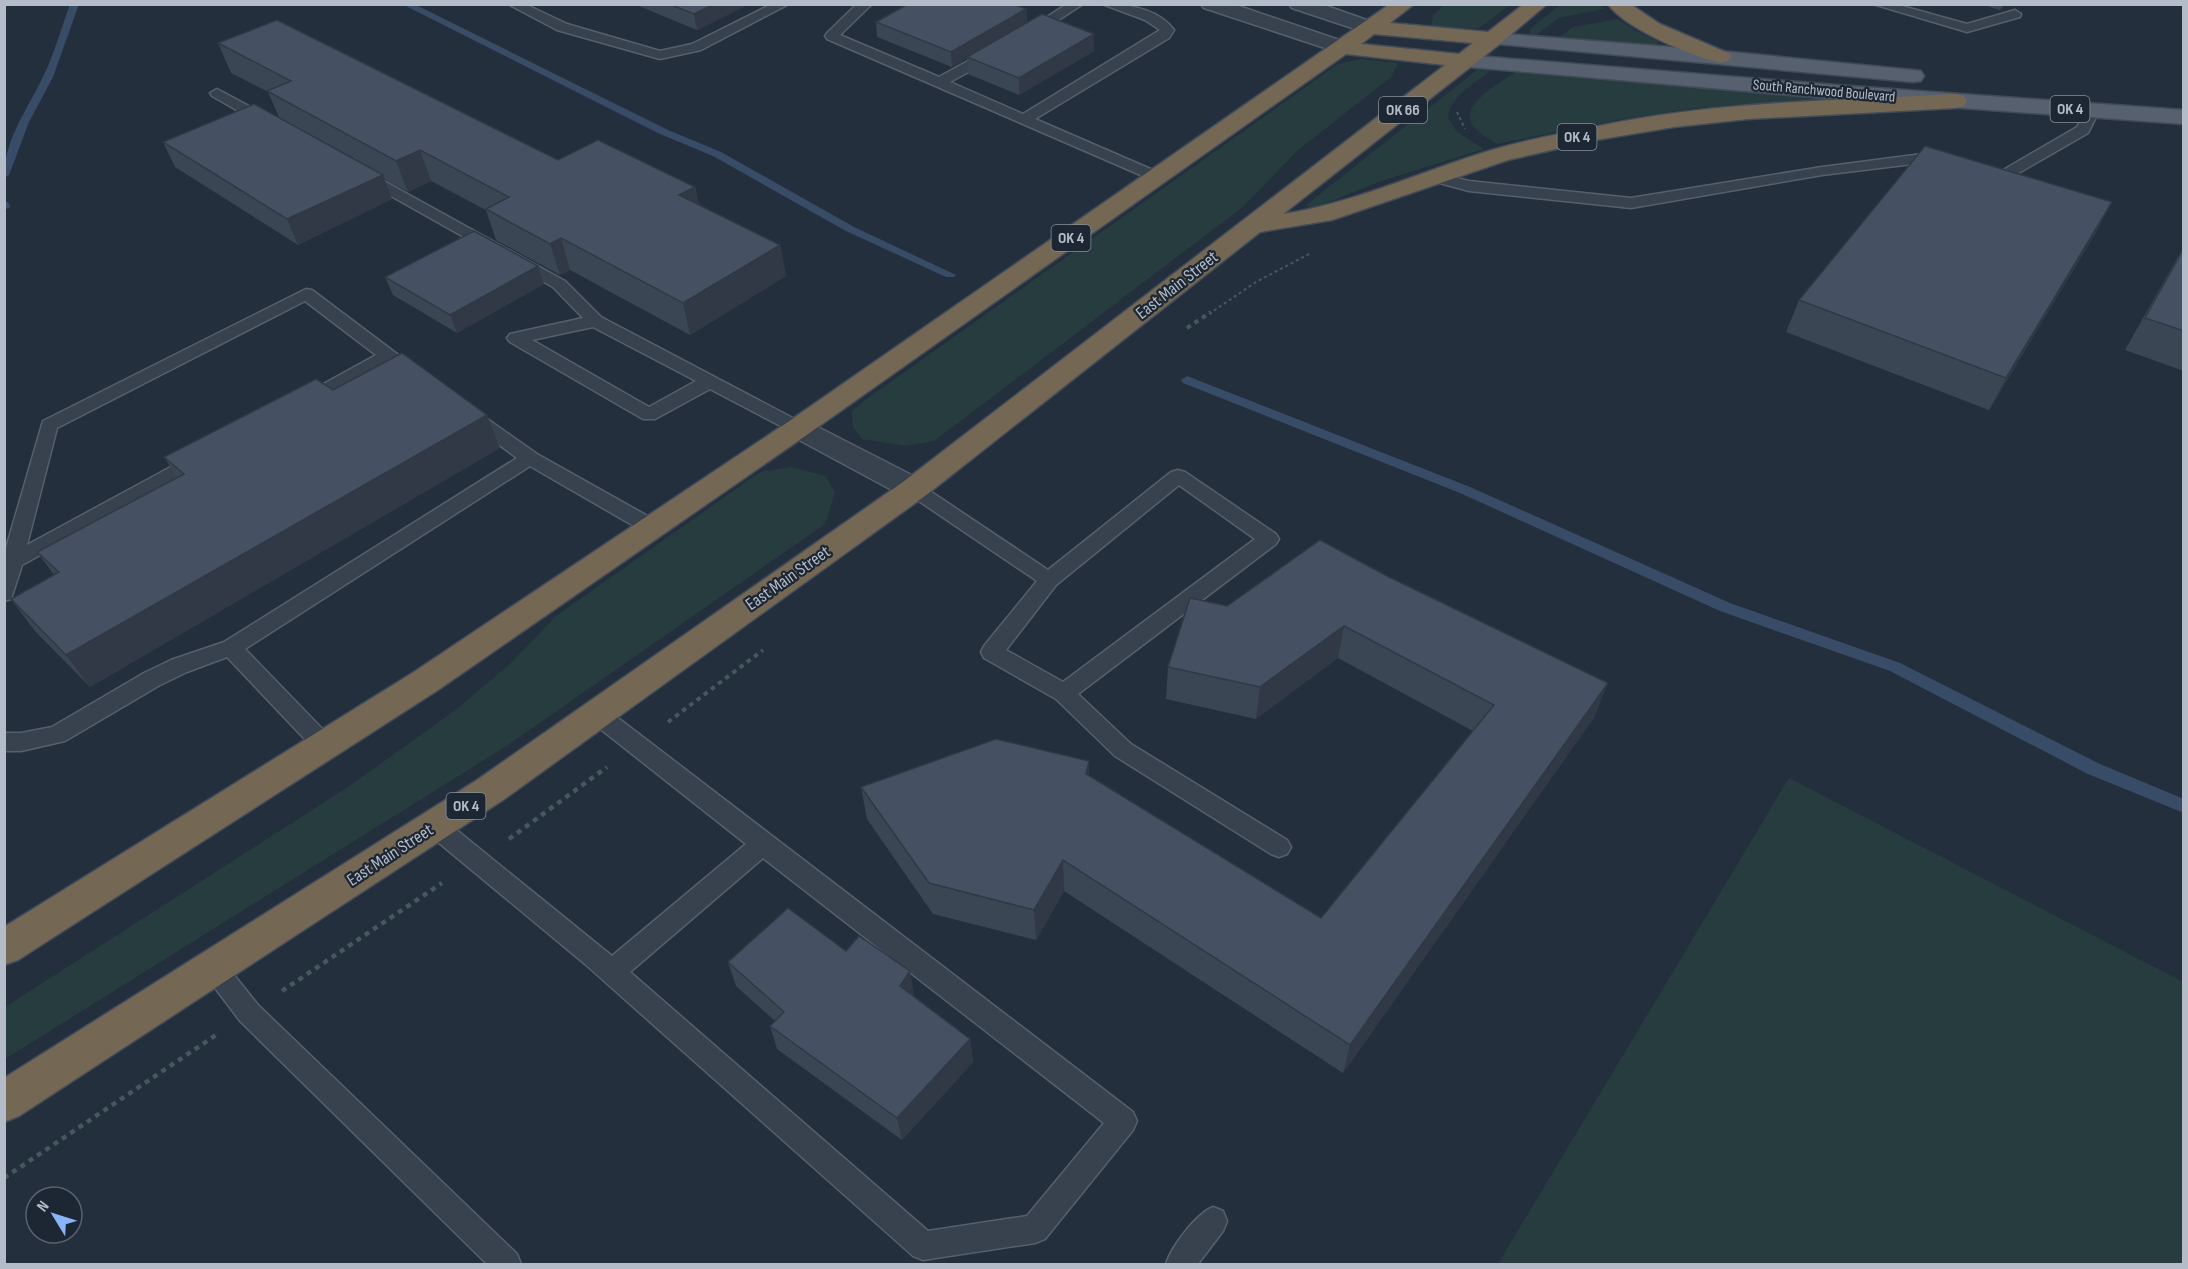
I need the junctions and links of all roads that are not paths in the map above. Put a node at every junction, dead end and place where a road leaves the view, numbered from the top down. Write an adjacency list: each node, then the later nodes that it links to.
1 (514, 4): 2 (lane)
2 (783, 4)
3 (866, 4): 20 (lane)
4 (1077, 4): 14 (lane)
5 (1108, 4): 26 (lane)
6 (1211, 4): 16 (street)
7 (1299, 4): 13 (street)
8 (1404, 4): 13 (highway)
9 (1538, 4): 15 (highway, East Main Street / OK 66)
10 (1618, 4): 18 (highway)
11 (1879, 4): 12 (lane)
12 (2015, 14)
13 (1371, 28): 15 (highway, OK 4); 16 (highway, OK 4)
14 (1018, 39)
15 (1494, 39): 18 (main road, South Ranchwood Boulevard / OK 4); 19 (highway, East Main Street / OK 66)
16 (1344, 48): 19 (highway); 30 (highway, OK 4)
17 (998, 50): 20 (lane)
18 (1721, 57): 23 (main road, South Ranchwood Boulevard / OK 4)
19 (1465, 62): 22 (main road, South Ranchwood Boulevard); 33 (highway, East Main Street / OK 66)
20 (939, 83): 26 (lane)
21 (217, 93): 27 (lane)
22 (1956, 101): 24 (main road, South Ranchwood Boulevard / OK 4); 31 (highway, OK 4)
23 (2184, 104)
24 (2092, 111): 25 (main road, South Ranchwood Boulevard / OK 4); 32 (lane)
25 (2184, 117)
26 (1023, 120): 30 (lane)
27 (279, 128)
28 (1953, 164): 31 (lane)
29 (353, 169): 34 (lane)
30 (1157, 177): 40 (highway, OK 4)
31 (1433, 177): 33 (highway, OK 4)
32 (2020, 186)
33 (1254, 225): 43 (highway, East Main Street / OK 4)
34 (595, 321): 36 (lane); 36 (lane)
35 (388, 356): 37 (lane); 39 (lane); 45 (lane)
36 (710, 381): 40 (lane)
37 (433, 388)
38 (452, 402): 42 (lane)
39 (284, 413)
40 (798, 428): 43 (street); 44 (highway, OK 4)
41 (211, 453): 45 (lane)
42 (530, 458): 44 (lane); 48 (lane)
43 (914, 489): 46 (lane); 50 (highway, East Main Street / OK 4)
44 (653, 528): 52 (highway, OK 4)
45 (13, 561): 47 (lane)
46 (1050, 580): 49 (lane); 49 (lane)
47 (4, 594)
48 (231, 648): 51 (lane); 52 (lane)
49 (1064, 693): 55 (lane)
50 (597, 714): 53 (highway, East Main Street / OK 4); 54 (lane)
51 (4, 742)
52 (326, 746): 56 (highway, OK 4)
53 (435, 826): 57 (highway, East Main Street / OK 4); 58 (lane)
54 (763, 844): 58 (lane); 61 (lane)
55 (1279, 847)
56 (4, 948)
57 (213, 968): 59 (highway, East Main Street / OK 4); 62 (lane)
58 (612, 972): 61 (lane)
59 (4, 1102)
60 (1213, 1221): 63 (lane)
61 (926, 1255)
62 (507, 1264)
63 (1180, 1264)

